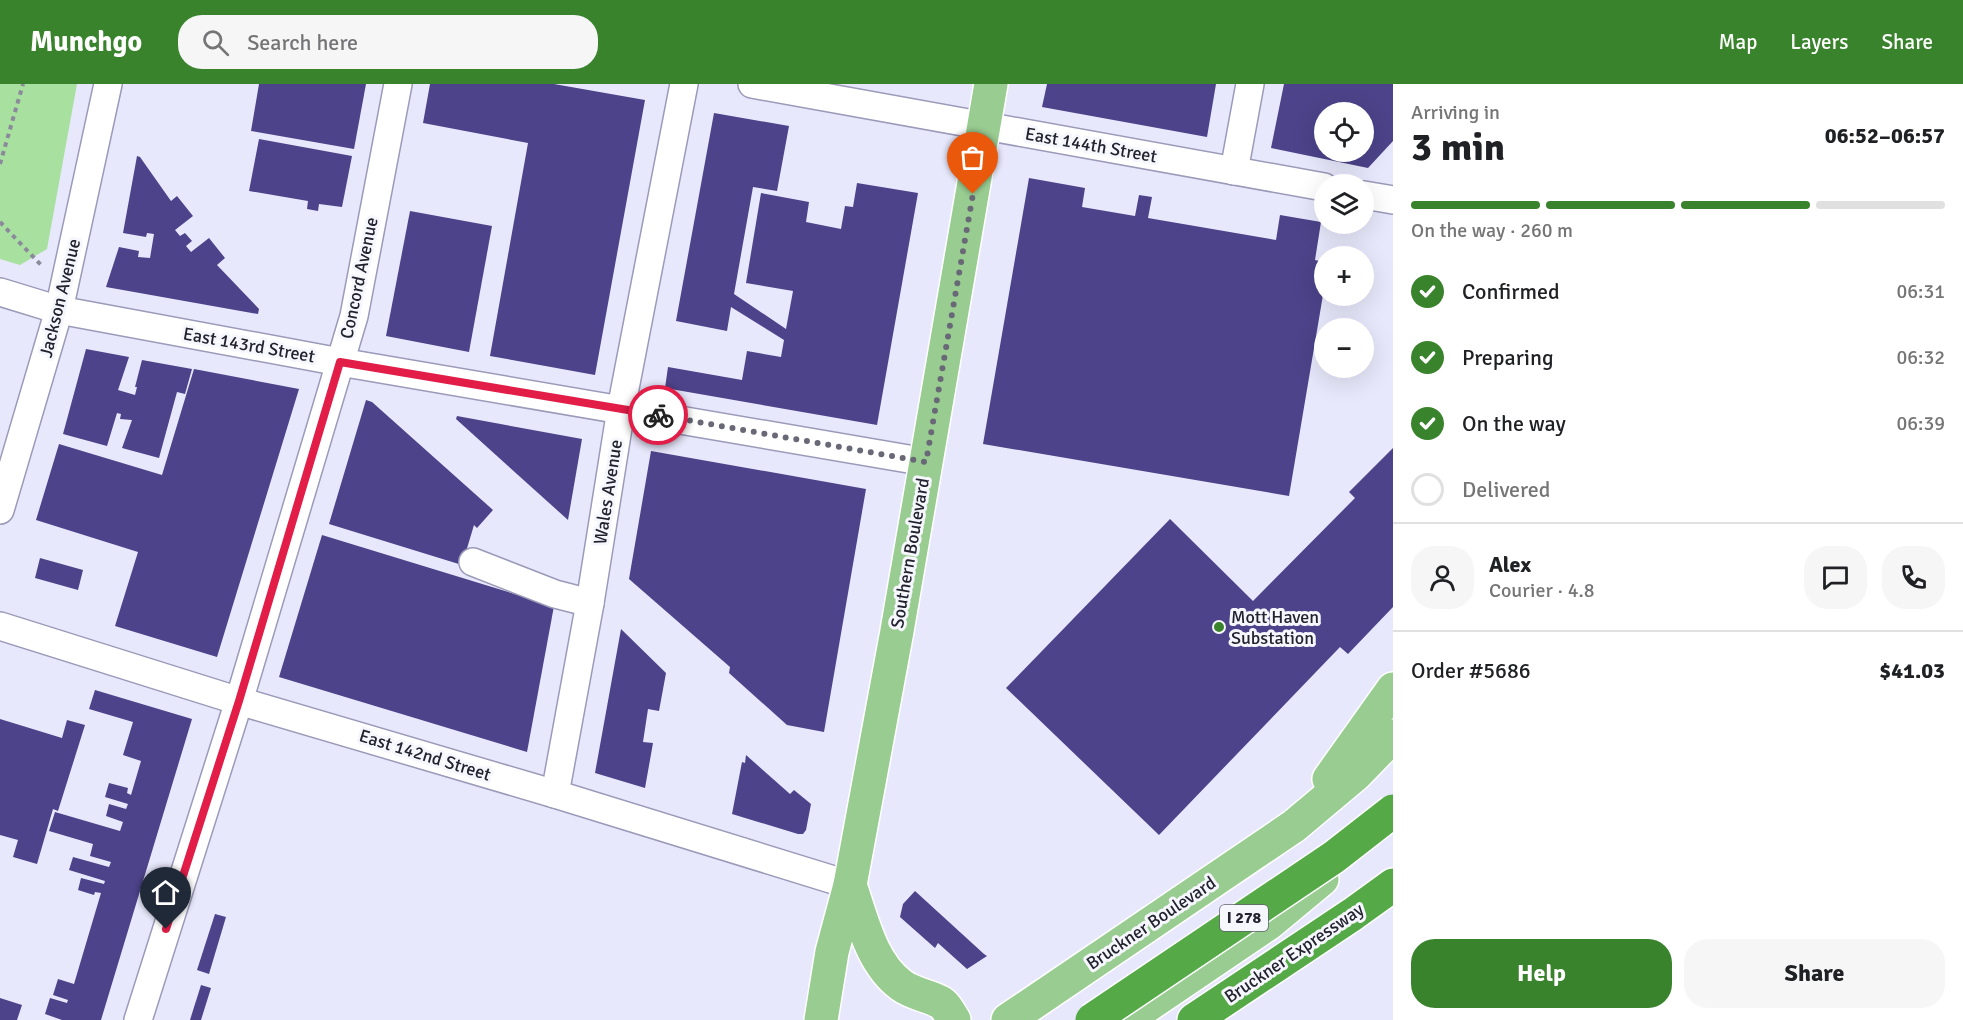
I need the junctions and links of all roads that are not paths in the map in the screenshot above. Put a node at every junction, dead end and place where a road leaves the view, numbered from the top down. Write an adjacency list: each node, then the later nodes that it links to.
1 (108, 84): 11 (street, Jackson Avenue)
2 (398, 84): 12 (street, Concord Avenue)
3 (684, 84): 13 (street, Wales Avenue)
4 (752, 84): 7 (street, East 144th Street)
5 (991, 84): 7 (main road, Southern Boulevard)
6 (1250, 84): 8 (street)
7 (985, 126): 8 (street, East 144th Street); 14 (main road, Southern Boulevard)
8 (1234, 171): 9 (street, East 144th Street)
9 (1314, 186)
10 (0, 292): 11 (street, East 143rd Street)
11 (59, 310): 12 (street, East 143rd Street); 15 (street, Jackson Avenue)
12 (340, 362): 13 (street, East 143rd Street); 21 (street, Concord Avenue)
13 (621, 409): 14 (street, East 143rd Street); 18 (street, Wales Avenue)
14 (926, 462): 29 (main road, Southern Boulevard)
15 (6, 468): 16 (street, Jackson Avenue)
16 (0, 510)
17 (473, 562): 18 (street)
18 (590, 603): 23 (street, Wales Avenue)
19 (0, 626): 21 (street, East 142nd Street)
20 (1393, 689): 26 (main road, Bruckner Boulevard)
21 (239, 701): 23 (street, East 142nd Street); 32 (street, Concord Avenue)
22 (1393, 736): 26 (main road, Bruckner Boulevard)
23 (555, 794): 29 (street, East 142nd Street)
24 (1393, 803): 27 (main road)
25 (1393, 811): 36 (highway, I 278, bridge)
26 (1294, 826): 35 (main road, Bruckner Boulevard)
27 (1342, 859): 31 (main road); 37 (main road)
28 (1393, 868): 31 (main road)
29 (850, 885): 33 (main road, Southern Boulevard); 34 (main road)
30 (1393, 885): 39 (highway, Bruckner Expressway)
31 (1252, 968): 38 (main road)
32 (138, 1020)
33 (821, 1020)
34 (954, 1020)
35 (1008, 1020)
36 (1092, 1020)
37 (1126, 1020)
38 (1175, 1020)
39 (1194, 1020)

